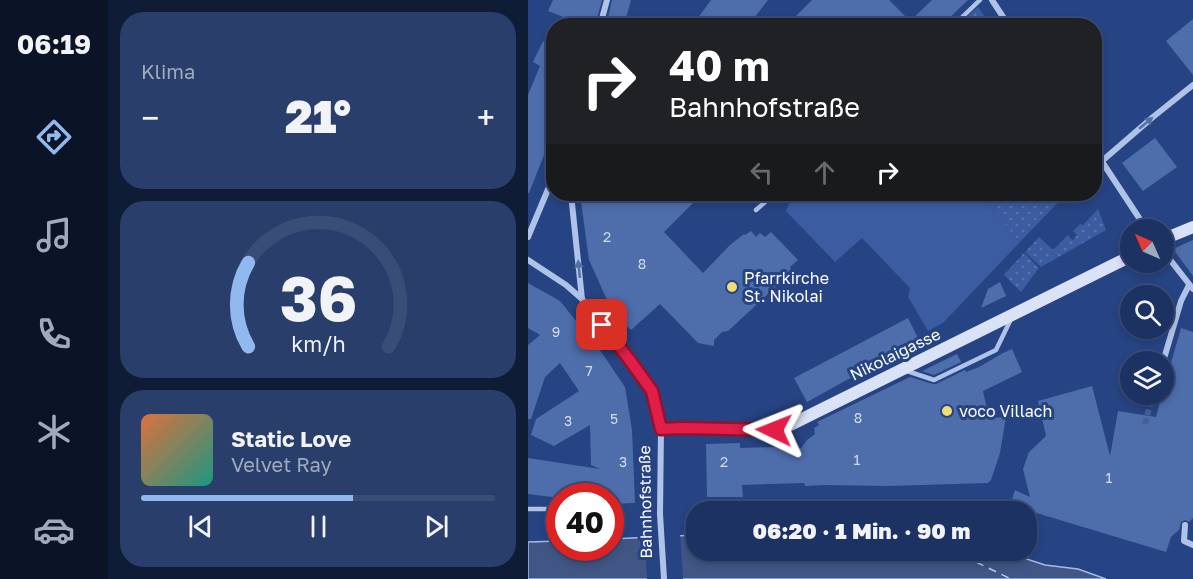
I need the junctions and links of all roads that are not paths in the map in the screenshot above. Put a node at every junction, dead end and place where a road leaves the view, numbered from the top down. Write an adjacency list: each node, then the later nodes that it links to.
1 (607, 0): 4 (street)
2 (980, 0): 5 (lane)
3 (992, 0): 6 (street)
4 (602, 18)
5 (961, 18)
6 (1004, 18)
7 (1193, 85): 8 (street, one-way to 7)
8 (1102, 161): 13 (street)
9 (546, 194): 16 (street)
10 (572, 201): 21 (street, one-way to 10)
11 (766, 201): 12 (lane)
12 (756, 210)
13 (1140, 219)
14 (1193, 227): 15 (street)
15 (1174, 235)
16 (528, 237)
17 (528, 260): 21 (street, Bahnhofstraße)
18 (1120, 261): 22 (street, Nikolaigasse)
19 (1174, 265): 20 (street)
20 (1191, 287): 24 (street)
21 (582, 299): 23 (street, Bahnhofstraße)
22 (1014, 314): 25 (street, Nikolaigasse); 25 (lane)
23 (615, 342): 26 (street, Bahnhofstraße)
24 (1166, 351)
25 (902, 369): 26 (street, Nikolaigasse)
26 (661, 429): 31 (street, Bahnhofstraße)
27 (528, 509): 28 (lane)
28 (546, 509)
29 (1185, 525): 30 (street)
30 (1193, 545)
31 (664, 579)

